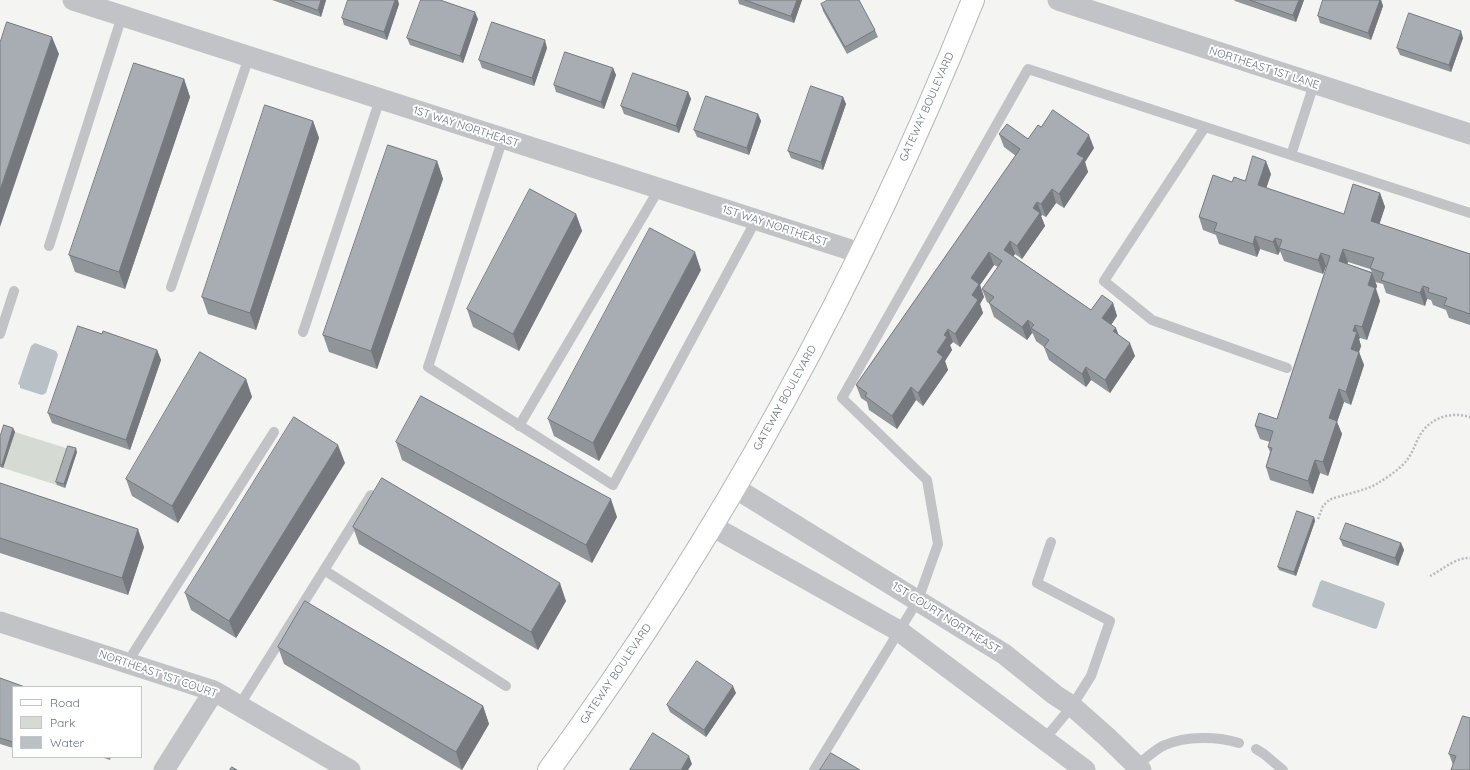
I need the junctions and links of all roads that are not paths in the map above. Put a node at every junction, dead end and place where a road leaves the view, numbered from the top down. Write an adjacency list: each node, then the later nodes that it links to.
1 (73, 0): 4 (street, 1ST WAY NORTHEAST)
2 (973, 0): 16 (main road, GATEWAY BOULEVARD)
3 (1058, 0): 6 (street, NORTHEAST 1ST LANE)
4 (122, 16): 5 (street, 1ST WAY NORTHEAST); 15 (lane)
5 (249, 57): 7 (street, 1ST WAY NORTHEAST); 17 (lane)
6 (1314, 84): 9 (street, NORTHEAST 1ST LANE); 11 (lane)
7 (380, 99): 10 (street, 1ST WAY NORTHEAST); 19 (lane)
8 (1205, 127): 11 (lane); 21 (lane); 29 (lane)
9 (1470, 134)
10 (503, 138): 12 (street, 1ST WAY NORTHEAST); 22 (lane)
11 (1291, 155): 13 (lane)
12 (659, 189): 14 (street, 1ST WAY NORTHEAST); 22 (lane)
13 (1470, 214)
14 (756, 220): 16 (street, 1ST WAY NORTHEAST); 22 (lane)
15 (49, 246)
16 (860, 253): 24 (main road, GATEWAY BOULEVARD)
17 (171, 287)
18 (14, 291): 20 (lane)
19 (304, 332)
20 (0, 334)
21 (1287, 368)
22 (520, 426)
23 (274, 432): 32 (lane)
24 (735, 488): 26 (main road, GATEWAY BOULEVARD); 29 (street, 1ST COURT NORTHEAST)
25 (371, 495): 28 (lane)
26 (712, 526): 31 (street); 44 (main road, GATEWAY BOULEVARD)
27 (1051, 542): 36 (lane)
28 (324, 570): 33 (lane); 35 (lane)
29 (918, 600): 31 (lane); 36 (street, 1ST COURT NORTHEAST)
30 (0, 622): 32 (street, NORTHEAST 1ST COURT)
31 (899, 631): 37 (street); 45 (lane)
32 (127, 663): 34 (street, NORTHEAST 1ST COURT)
33 (506, 686)
34 (214, 691): 35 (street, NORTHEAST 1ST COURT); 42 (street)
35 (239, 706): 43 (street, NORTHEAST 1ST COURT)
36 (1072, 706): 37 (lane); 40 (street, 1ST COURT NORTHEAST)
37 (1044, 740): 41 (street)
38 (1239, 743): 40 (lane)
39 (1256, 749): 46 (lane)
40 (1139, 767)
41 (1080, 768)
42 (164, 770)
43 (350, 770)
44 (549, 770)
45 (814, 770)
46 (1283, 770)

